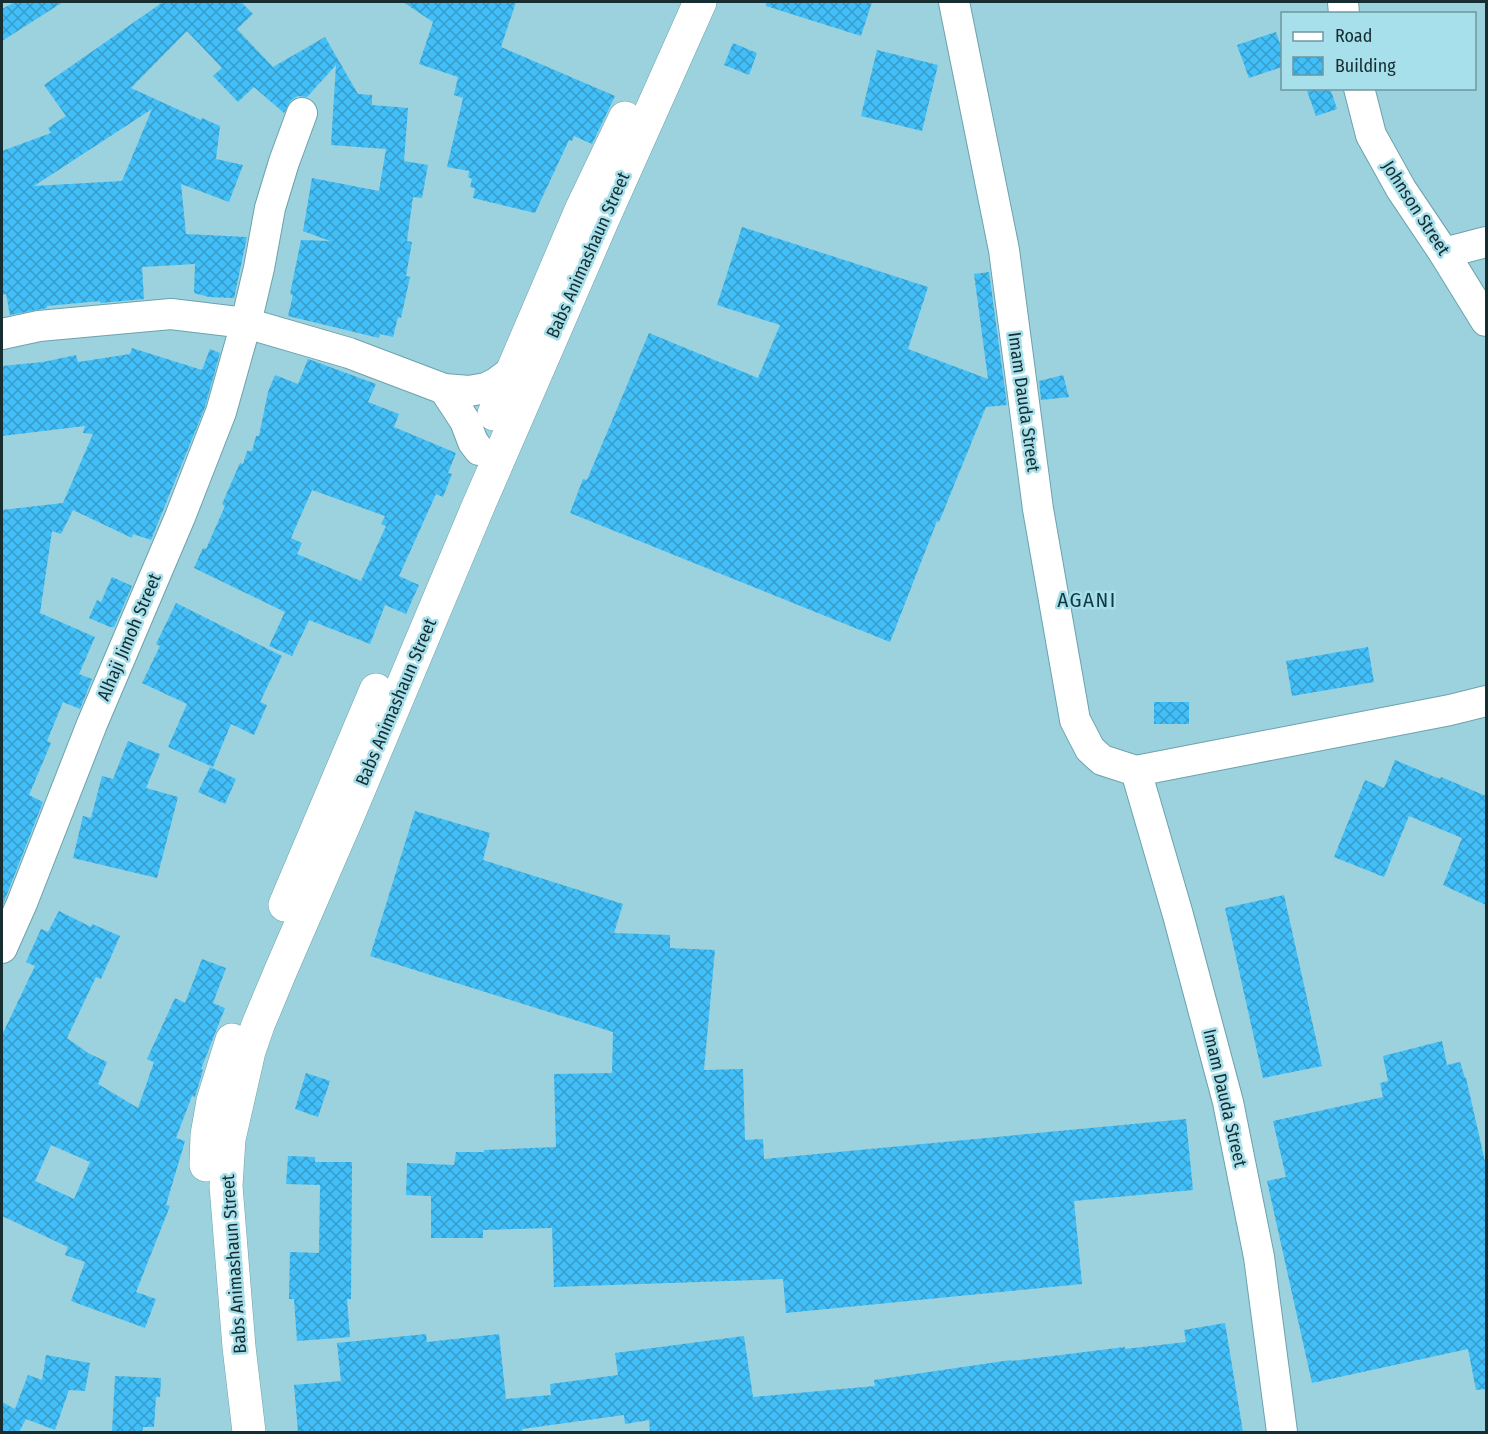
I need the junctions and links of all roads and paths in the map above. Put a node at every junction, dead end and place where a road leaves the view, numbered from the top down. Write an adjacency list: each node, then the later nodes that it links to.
1 (677, 2): 11 (main road, Babs Animashaun Street)
2 (700, 2): 16 (main road, Babs Animashaun Street)
3 (954, 2): 15 (street, Imam Dauda Street)
4 (1360, 90): 7 (street, Johnson Street)
5 (302, 113): 9 (street, Alhaji Jimoh Street)
6 (1486, 242): 7 (street)
7 (1444, 252): 8 (street, Johnson Street)
8 (1486, 321)
9 (246, 323): 10 (street); 12 (street); 17 (street, Alhaji Jimoh Street)
10 (2, 334)
11 (512, 372): 12 (street); 13 (main road, Babs Animashaun Street)
12 (444, 389): 13 (street)
13 (479, 450): 16 (main road, Babs Animashaun Street)
14 (1486, 701): 15 (street, Imam Dauda Street)
15 (1136, 771): 20 (street, Imam Dauda Street)
16 (336, 813): 18 (main road, Babs Animashaun Street); 19 (main road, Babs Animashaun Street)
17 (2, 948)
18 (228, 1432)
19 (249, 1432)
20 (1282, 1432)

